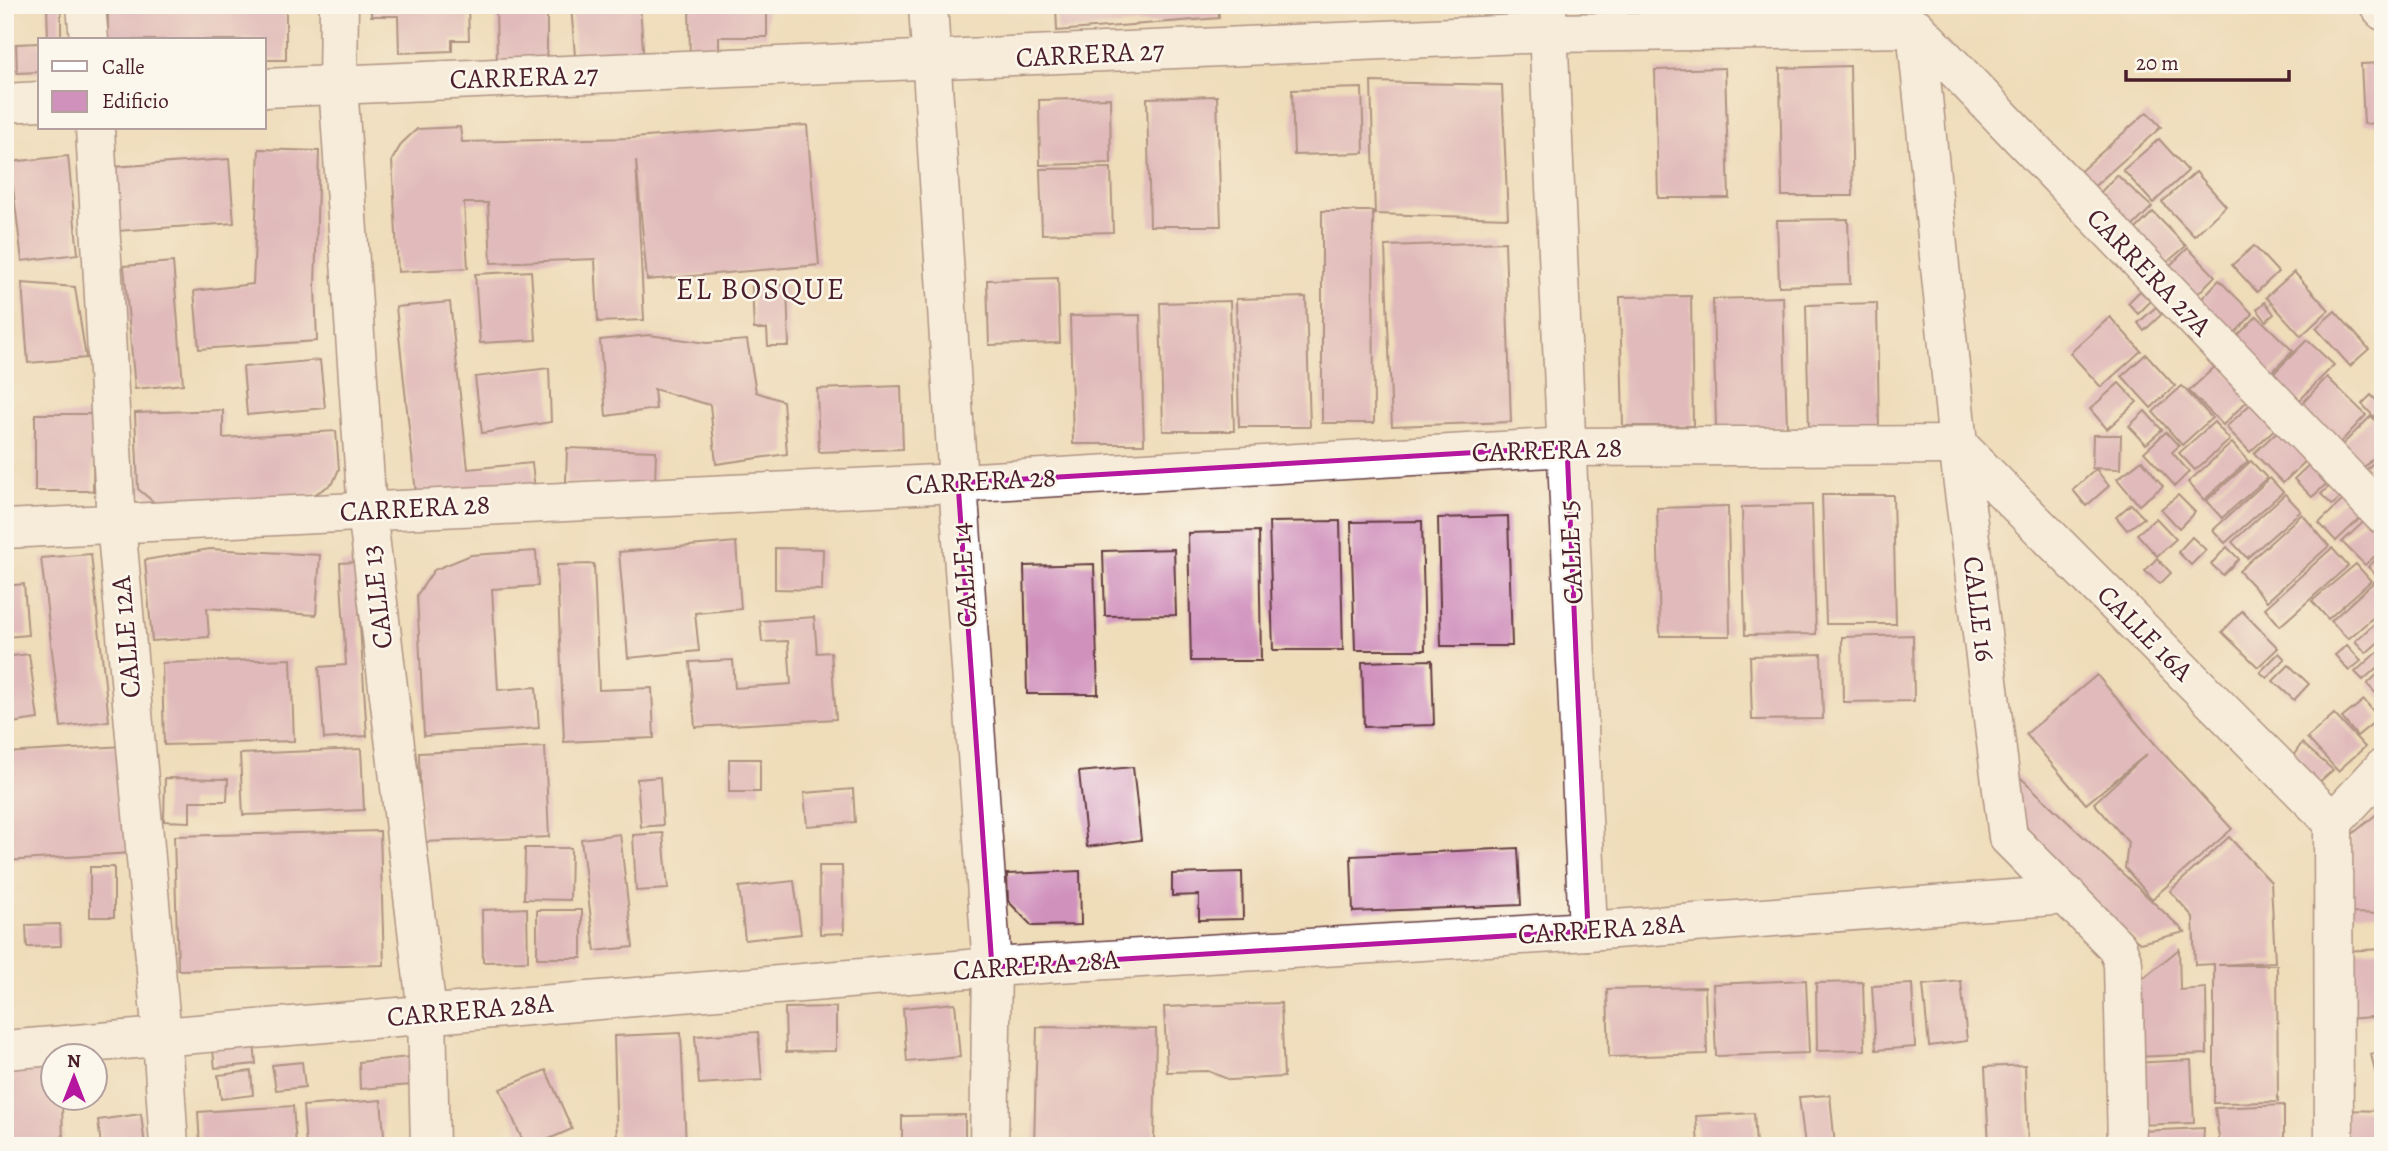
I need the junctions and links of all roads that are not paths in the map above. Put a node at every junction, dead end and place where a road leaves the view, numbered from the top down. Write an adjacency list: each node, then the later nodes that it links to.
1 (86, 5): 8 (street)
2 (338, 5): 10 (street, CALLE 13)
3 (928, 5): 9 (street, CALLE 14)
4 (2379, 5): 5 (street)
5 (2383, 11)
6 (1547, 19): 7 (street, CARRERA 27); 9 (street, CARRERA 27); 16 (street, CALLE 15)
7 (1916, 28): 15 (street, CALLE 16); 19 (street, CARRERA 27A)
8 (89, 38)
9 (930, 61): 10 (street, CARRERA 27); 17 (street, CALLE 14)
10 (338, 84): 11 (street, CARRERA 27); 18 (street, CALLE 13)
11 (266, 88)
12 (38, 101): 13 (street)
13 (5, 103)
14 (95, 130): 20 (street, CALLE 12A)
15 (1958, 445): 16 (street, CARRERA 28); 23 (street, CALLE 16A); 24 (street, CALLE 16)
16 (1567, 447): 17 (street, CARRERA 28); 25 (street, CALLE 15)
17 (958, 483): 18 (street, CARRERA 28); 26 (street, CALLE 14)
18 (367, 511): 20 (street, CARRERA 28); 27 (street, CALLE 13)
19 (2383, 515)
20 (116, 523): 21 (street, CARRERA 28); 28 (street, CALLE 12A)
21 (5, 529)
22 (2383, 768): 23 (street)
23 (2333, 822): 34 (street)
24 (2067, 895): 25 (street, CARRERA 28A); 33 (street, CALLE 16)
25 (1588, 931): 26 (street, CARRERA 28A)
26 (992, 967): 27 (street, CARRERA 28A); 32 (street, CALLE 14)
27 (427, 1013): 28 (street, CARRERA 28A); 31 (street, CALLE 13)
28 (162, 1037): 29 (street, CARRERA 28A); 30 (street, CALLE 12A)
29 (5, 1050)
30 (169, 1146)
31 (430, 1146)
32 (989, 1146)
33 (2127, 1146)
34 (2334, 1146)

